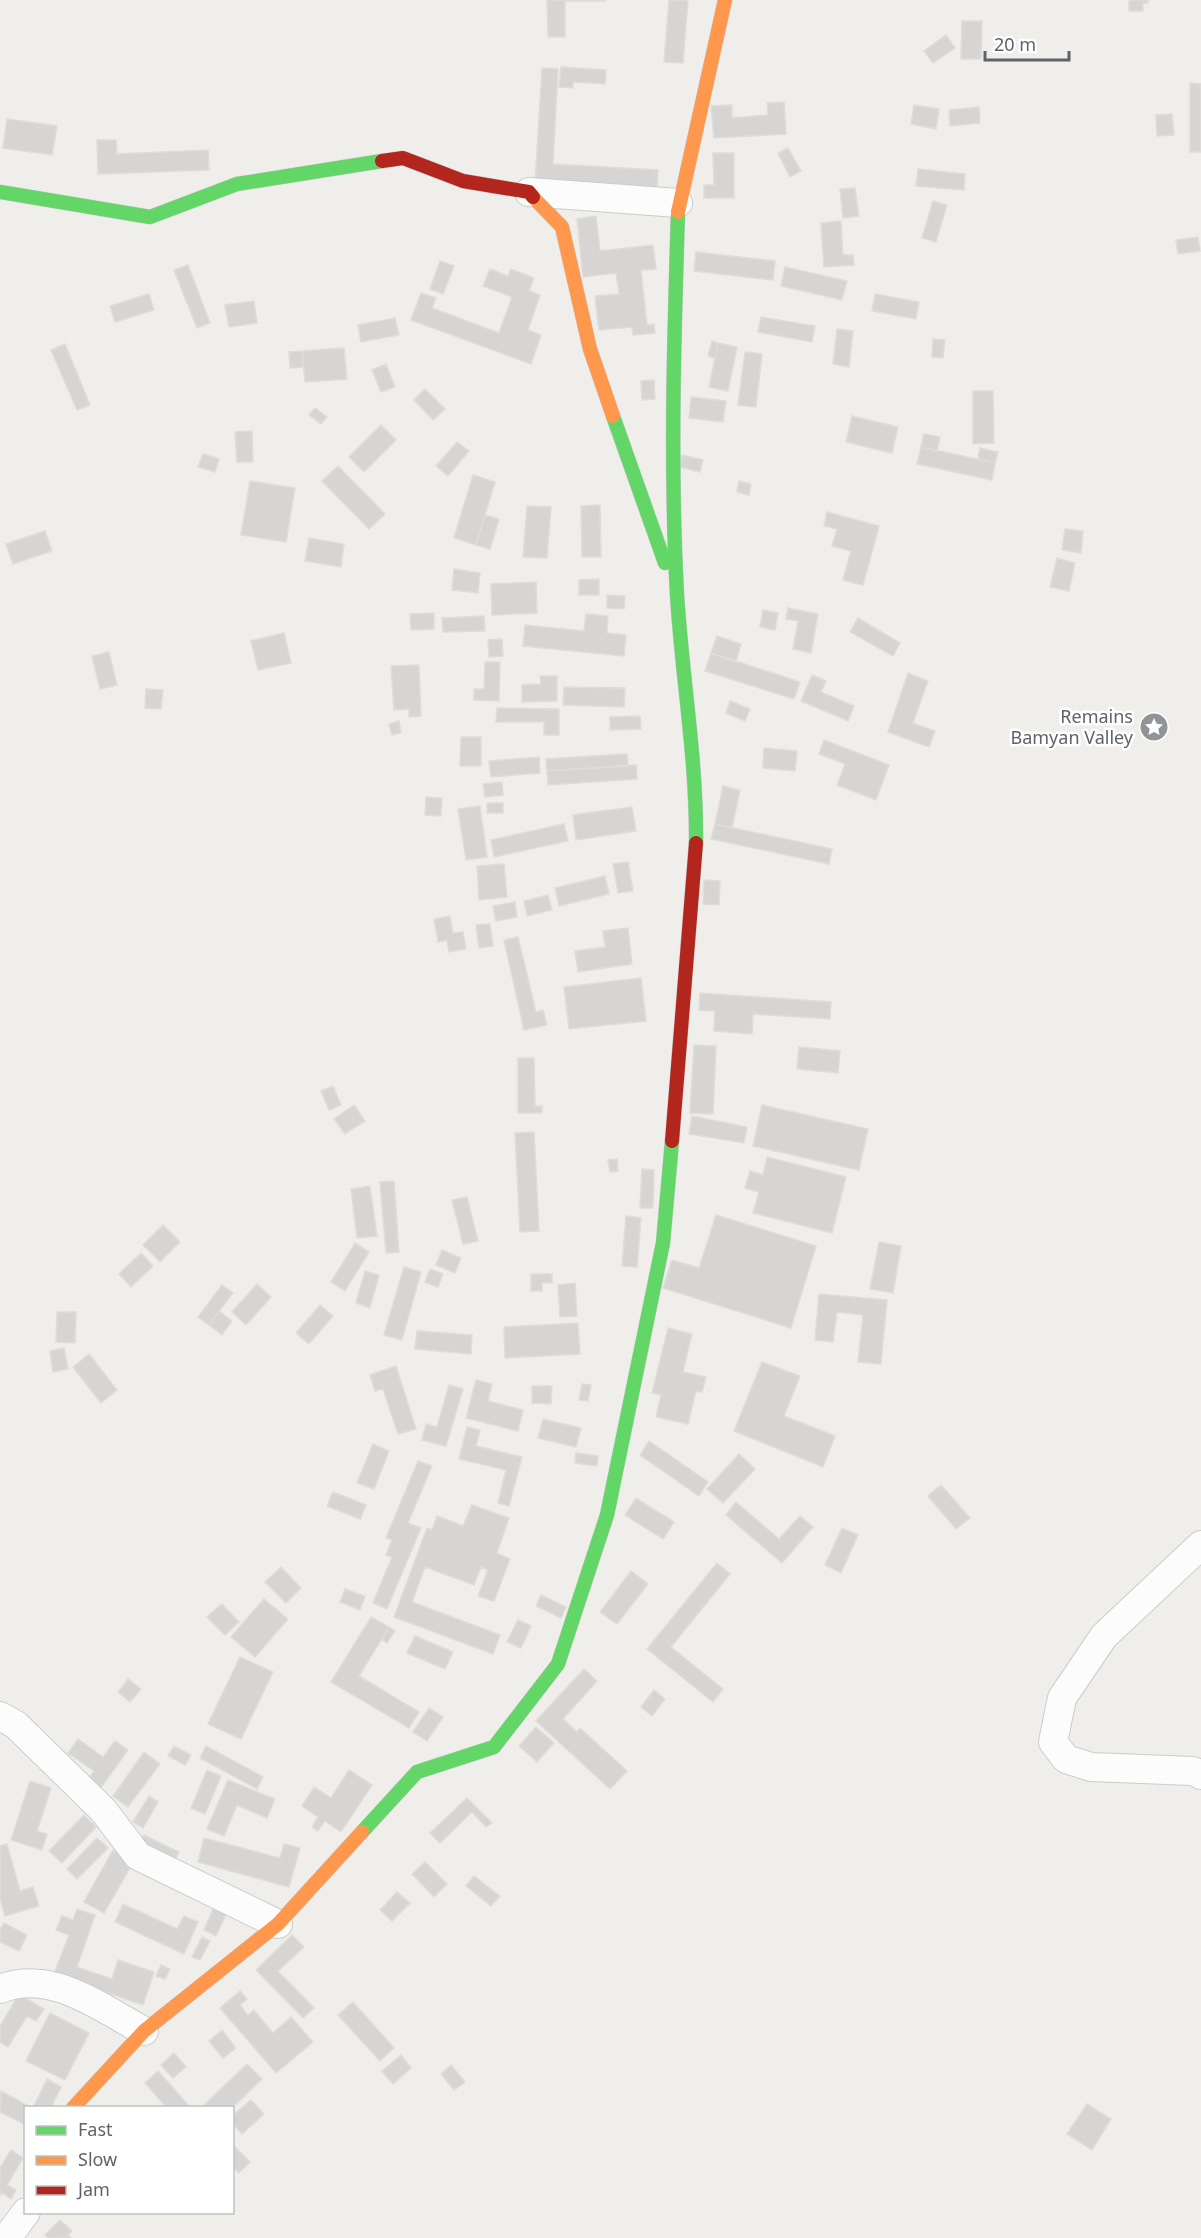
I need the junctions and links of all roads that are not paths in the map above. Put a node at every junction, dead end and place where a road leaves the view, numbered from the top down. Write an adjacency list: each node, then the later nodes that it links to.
1 (725, 0): 4 (street)
2 (0, 192): 3 (street)
3 (529, 192): 4 (street); 5 (street)
4 (678, 203): 5 (street)
5 (677, 596): 9 (street)
6 (1201, 1545): 8 (street)
7 (0, 1716): 9 (street)
8 (1201, 1775)
9 (278, 1924): 11 (street)
10 (0, 1989): 11 (street)
11 (144, 2031): 12 (street)
12 (75, 2106)
13 (25, 2214): 14 (street)
14 (7, 2238)

